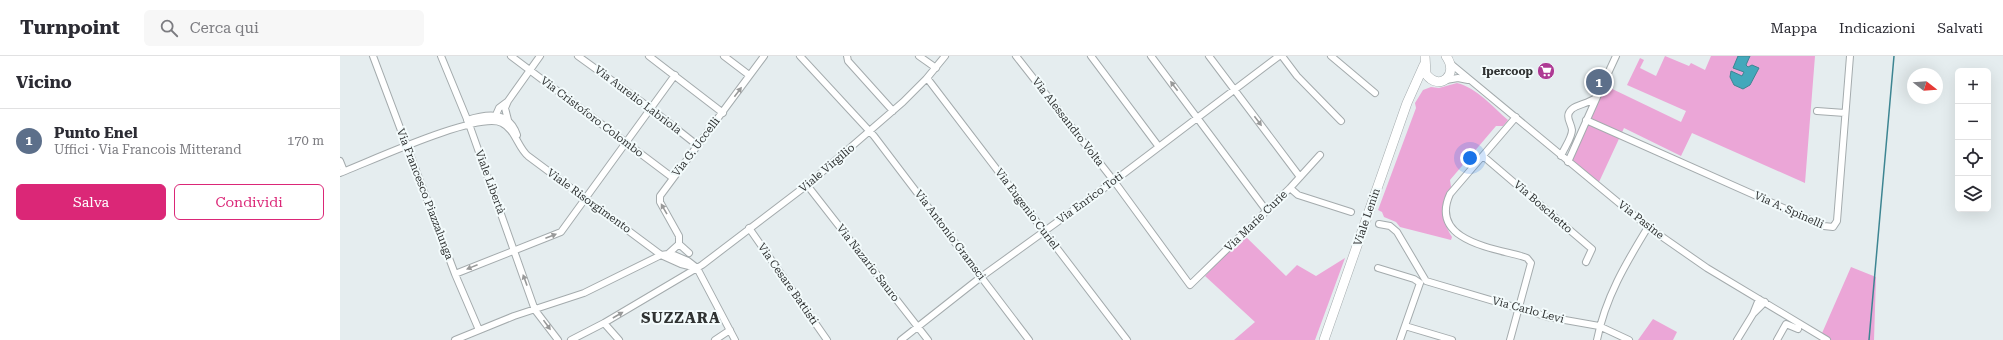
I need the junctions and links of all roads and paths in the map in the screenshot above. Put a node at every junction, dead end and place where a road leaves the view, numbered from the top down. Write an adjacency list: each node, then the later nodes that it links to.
1 (373, 56): 55 (street, Via Francesco Piazzalunga)
2 (441, 56): 50 (street, Viale Libertà)
3 (511, 56): 26 (street, Via Cristoforo Colombo)
4 (540, 56): 26 (street)
5 (578, 56): 39 (street, Via Aurelio Labriola)
6 (649, 56): 27 (street)
7 (724, 56): 28 (street)
8 (764, 56): 28 (street, Via G. Uccelli)
9 (800, 56): 51 (street, Via Antonio Gramsci)
10 (846, 56): 40 (street)
11 (919, 56): 25 (street)
12 (945, 56): 25 (street, Viale Virgilio)
13 (1016, 56): 67 (street, Via Alessandro Volta)
14 (1091, 56): 58 (street)
15 (1151, 56): 45 (street, one-way to 15)
16 (1209, 56): 32 (street)
17 (1279, 56): 32 (street, Via Enrico Toti)
18 (1282, 56): 49 (street)
19 (1331, 56): 33 (street)
20 (1446, 56): 24 (main road)
21 (1616, 56): 35 (street)
22 (1850, 56): 43 (street, Via A. Spinelli)
23 (1425, 61): 30 (main road); 34 (main road, Viale Lenin)
24 (1451, 64): 30 (main road); 31 (street, Via Pasine)
25 (936, 68): 29 (street, Viale Virgilio)
26 (530, 70): 36 (street); 53 (street, Via Cristoforo Colombo)
27 (675, 75): 39 (street); 42 (street)
28 (749, 75): 42 (street, Via G. Uccelli, one-way to 28)
29 (927, 78): 40 (street, Viale Virgilio); 76 (street, Via Eugenio Curiel)
30 (1440, 81): 31 (street); 34 (main road)
31 (1469, 81): 46 (street, Via Pasine)
32 (1235, 90): 45 (street, Via Enrico Toti); 65 (street, one-way to 65)
33 (1375, 93)
34 (1411, 93): 110 (main road, Viale Lenin)
35 (1597, 97): 37 (street); 47 (street)
36 (508, 101): 38 (street); 44 (street)
37 (1585, 104): 47 (street); 52 (street)
38 (505, 108): 44 (street); 48 (street)
39 (650, 108): 53 (street); 56 (street, Via Aurelio Labriola)
40 (893, 111): 51 (street, Viale Virgilio)
41 (1817, 111): 43 (street)
42 (722, 113): 56 (street, Via G. Uccelli)
43 (1845, 113): 47 (street, Via A. Spinelli)
44 (497, 117): 48 (street); 50 (street); 54 (street)
45 (1197, 117): 58 (street, Via Enrico Toti); 71 (street)
46 (1516, 117): 60 (street); 61 (street, Via Pasine)
47 (1587, 118): 57 (street)
48 (508, 120): 54 (street)
49 (1341, 121)
50 (468, 122): 55 (street); 78 (street, Viale Libertà)
51 (869, 132): 68 (street, Viale Virgilio); 86 (street, Via Antonio Gramsci)
52 (1569, 139): 57 (street); 61 (street)
53 (625, 141): 66 (street, Via Cristoforo Colombo); 70 (street)
54 (519, 144): 70 (street, Viale Risorgimento)
55 (407, 145): 64 (street); 85 (street, Via Francesco Piazzalunga)
56 (697, 145): 66 (street, Via G. Uccelli)
57 (1575, 145): 63 (street)
58 (1159, 147): 67 (street, Via Enrico Toti)
59 (1320, 155): 65 (street, Via Marie Curie)
60 (1483, 156): 82 (street, Via Boschetto); 90 (street)
61 (1561, 156): 63 (street, Via Pasine)
62 (340, 161): 64 (street)
63 (1568, 162): 74 (street, Via Pasine)
64 (342, 172)
65 (1300, 177): 69 (street, Via Marie Curie)
66 (673, 178): 77 (street, Via G. Uccelli, one-way to 66)
67 (1114, 181): 76 (street, Via Enrico Toti); 88 (street, Via Alessandro Volta)
68 (807, 185): 75 (street, Viale Virgilio); 95 (street, Via Nazario Sauro)
69 (1290, 188): 71 (street, Via Marie Curie); 72 (street)
70 (586, 199): 78 (street, one-way to 70); 81 (street, Viale Risorgimento)
71 (1266, 210): 88 (street, Via Marie Curie)
72 (1351, 212)
73 (1379, 224): 87 (street)
74 (1648, 227): 89 (street, Via Pasine); 94 (street)
75 (749, 228): 83 (street, Viale Virgilio); 105 (street, Via Cesare Battisti)
76 (1045, 231): 86 (street, Via Enrico Toti); 109 (street, Via Eugenio Curiel)
77 (679, 244): 79 (street); 80 (street)
78 (514, 250): 85 (street, one-way to 85); 91 (street, Viale Libertà, one-way to 78)
79 (689, 253)
80 (668, 254): 81 (street); 83 (street)
81 (661, 255): 83 (street, Viale Risorgimento); 91 (street)
82 (1586, 262)
83 (697, 268): 92 (street, Viale Virgilio, one-way to 83); 98 (street)
84 (1378, 268): 87 (street, Via Carlo Levi)
85 (455, 274): 97 (street, Via Francesco Piazzalunga)
86 (981, 276): 95 (street, Via Enrico Toti); 108 (street, Via Antonio Gramsci)
87 (1423, 282): 90 (street, Via Carlo Levi); 93 (street)
88 (1190, 285)
89 (1762, 300): 117 (street); 119 (street, Via Pasine)
90 (1519, 308): 94 (street, Via Carlo Levi); 113 (street); 114 (street)
91 (535, 310): 97 (street); 100 (street, Viale Libertà, one-way to 100)
92 (604, 323): 101 (street, Viale Virgilio); 102 (street)
93 (1405, 326): 111 (street); 112 (street)
94 (1599, 326): 115 (street); 116 (street, Via Carlo Levi)
95 (918, 327): 106 (street, Via Enrico Toti); 107 (street, Via Nazario Sauro)
96 (1798, 329): 118 (street)
97 (479, 330): 99 (street)
98 (730, 330): 103 (street); 104 (street)
99 (455, 340)
100 (558, 340)
101 (571, 340)
102 (619, 340)
103 (715, 340)
104 (735, 340)
105 (827, 340)
106 (901, 340)
107 (928, 340)
108 (1028, 340)
109 (1126, 340)
110 (1324, 340)
111 (1400, 340)
112 (1452, 340)
113 (1510, 340)
114 (1514, 340)
115 (1597, 340)
116 (1629, 340)
117 (1737, 340)
118 (1777, 340)
119 (1827, 340)

